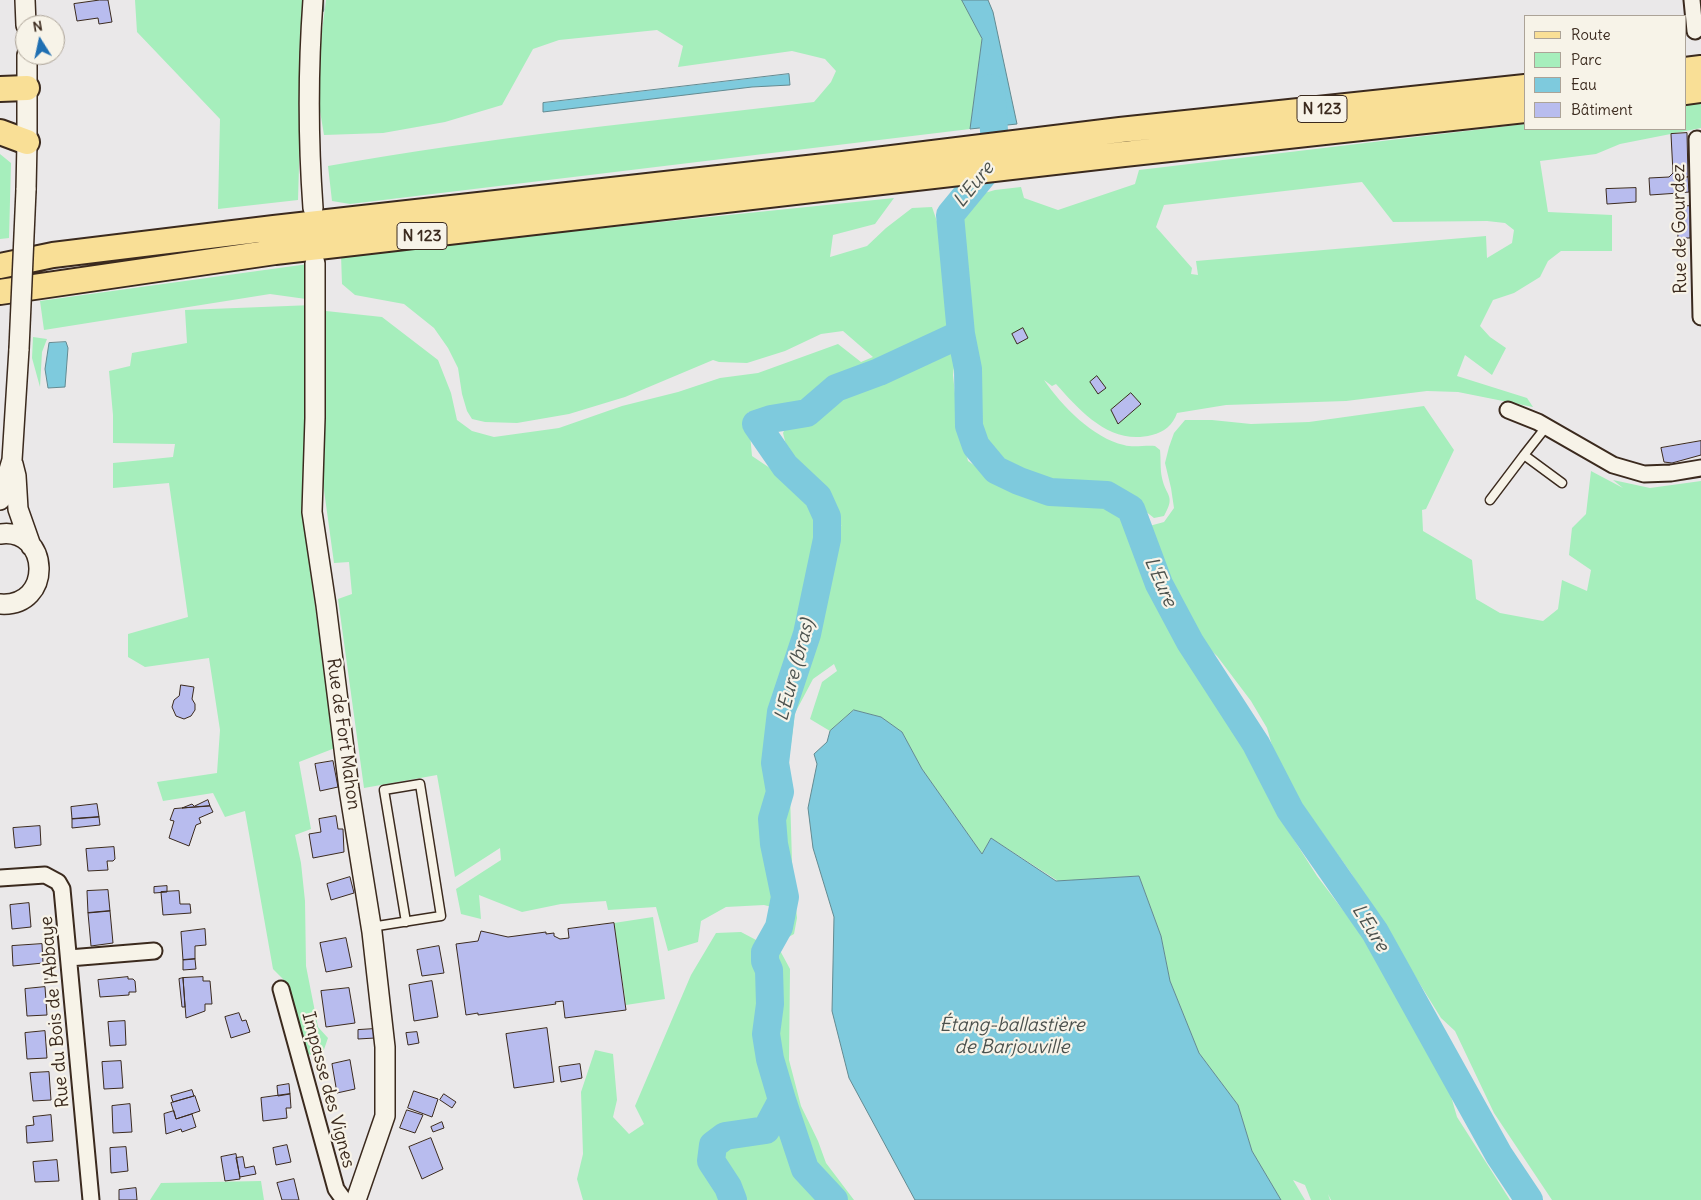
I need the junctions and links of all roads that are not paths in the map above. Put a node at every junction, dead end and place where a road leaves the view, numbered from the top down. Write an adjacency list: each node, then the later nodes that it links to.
1 (25, 0): 4 (street)
2 (313, 0): 19 (street)
3 (1692, 0): 5 (street)
4 (26, 15)
5 (1695, 31)
6 (26, 65): 10 (street)
7 (1701, 68): 8 (main road)
8 (1686, 70)
9 (1524, 87): 18 (main road, N 123)
10 (27, 88): 11 (main road); 17 (street)
11 (0, 89)
12 (1701, 90): 13 (main road)
13 (1686, 92)
14 (1524, 110): 18 (main road, N 123)
15 (0, 132): 17 (main road)
16 (1697, 139): 25 (street, Rue de Gourdez)
17 (27, 142): 29 (street, bridge)
18 (844, 176): 21 (main road, N 123); 24 (main road, N 123)
19 (313, 208)
20 (0, 251): 21 (main road)
21 (53, 255): 23 (main road, N 123)
22 (315, 263): 41 (street, Rue de Fort Mahon)
23 (0, 266)
24 (0, 292)
25 (1701, 317)
26 (1508, 410): 27 (street)
27 (1546, 427): 28 (lane); 30 (street)
28 (1524, 455): 31 (lane); 33 (lane)
29 (12, 460): 32 (street); 35 (street)
30 (1701, 468)
31 (1562, 483)
32 (0, 500)
33 (1490, 500)
34 (0, 534): 35 (street)
35 (31, 546): 36 (street)
36 (20, 601): 37 (street); 38 (street)
37 (0, 604)
38 (0, 621)
39 (0, 878): 43 (street, Rue du Bois de l'Abbaye)
40 (406, 922): 40 (lane); 41 (lane)
41 (370, 927): 47 (street, Rue de Fort Mahon)
42 (154, 951): 43 (street)
43 (69, 958): 45 (street, Rue du Bois de l'Abbaye)
44 (281, 989): 46 (street, Impasse des Vignes)
45 (90, 1200)
46 (344, 1200)
47 (356, 1200)

